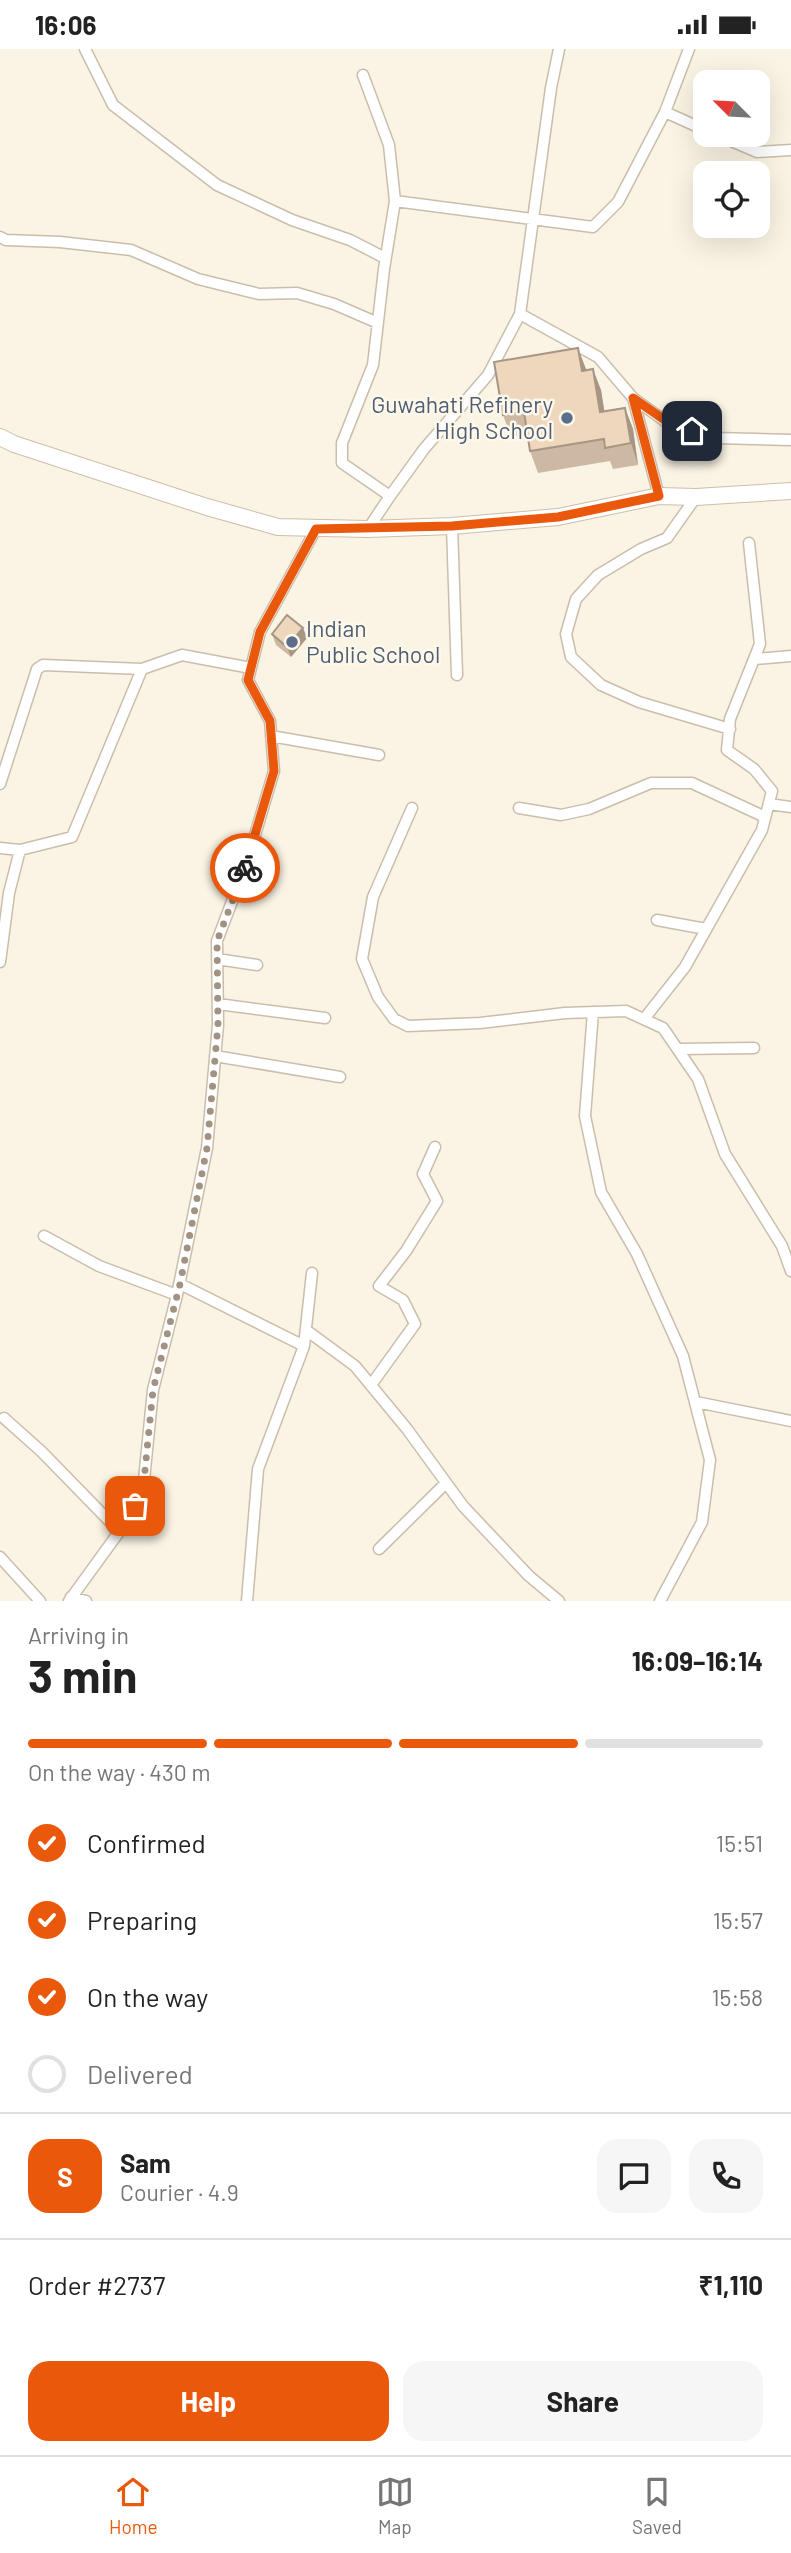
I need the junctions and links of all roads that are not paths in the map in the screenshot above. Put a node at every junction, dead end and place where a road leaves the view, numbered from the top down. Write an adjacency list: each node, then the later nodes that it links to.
1 (85, 49): 12 (street)
2 (559, 49): 10 (street)
3 (689, 49): 5 (street)
4 (363, 75): 9 (street)
5 (665, 112): 6 (street); 10 (street)
6 (693, 125)
7 (745, 147): 8 (street)
8 (791, 150)
9 (395, 201): 10 (street); 12 (street)
10 (531, 220): 13 (street)
11 (0, 237): 14 (street)
12 (385, 258): 14 (street)
13 (520, 314): 15 (street); 19 (street)
14 (377, 323): 19 (street)
15 (633, 398): 16 (street); 20 (street)
16 (791, 440)
17 (5, 441): 23 (street)
18 (791, 491): 21 (street)
19 (390, 496): 24 (street)
20 (659, 496): 21 (street); 22 (street)
21 (696, 497): 31 (street)
22 (452, 526): 24 (street); 30 (street)
23 (316, 529): 24 (street); 28 (street)
24 (368, 529)
25 (749, 543): 27 (street)
26 (791, 656): 27 (street)
27 (755, 659): 31 (street)
28 (251, 668): 29 (street); 32 (street)
29 (142, 669): 34 (street); 41 (street)
30 (457, 675)
31 (730, 729): 35 (street)
32 (271, 736): 33 (street); 44 (street)
33 (379, 755)
34 (0, 783)
35 (769, 804): 36 (street); 39 (street)
36 (791, 807)
37 (412, 808): 48 (street)
38 (519, 808): 39 (street)
39 (765, 817): 43 (street)
40 (0, 848): 41 (street)
41 (20, 850): 45 (street)
42 (657, 920): 43 (street)
43 (706, 929): 50 (street)
44 (218, 959): 46 (street); 47 (street)
45 (0, 962)
46 (257, 965)
47 (218, 1004): 49 (street); 53 (street)
48 (593, 1012): 50 (street); 63 (street)
49 (325, 1018)
50 (645, 1019): 52 (street)
51 (754, 1048): 52 (street)
52 (679, 1049): 57 (street)
53 (215, 1056): 54 (street); 59 (street)
54 (340, 1077)
55 (435, 1147): 62 (street)
56 (44, 1236): 59 (street)
57 (791, 1271)
58 (312, 1273): 60 (street)
59 (179, 1289): 61 (street); 67 (street)
60 (306, 1330): 61 (street); 62 (street)
61 (304, 1346): 73 (street)
62 (371, 1385): 66 (street)
63 (696, 1402): 65 (street); 75 (street)
64 (4, 1418): 67 (street)
65 (791, 1421)
66 (446, 1483): 68 (street); 74 (street)
67 (120, 1531): 70 (street)
68 (379, 1549)
69 (0, 1557): 71 (street)
70 (70, 1599): 72 (street)
71 (40, 1601)
72 (86, 1601)
73 (247, 1601)
74 (559, 1601)
75 (660, 1601)

